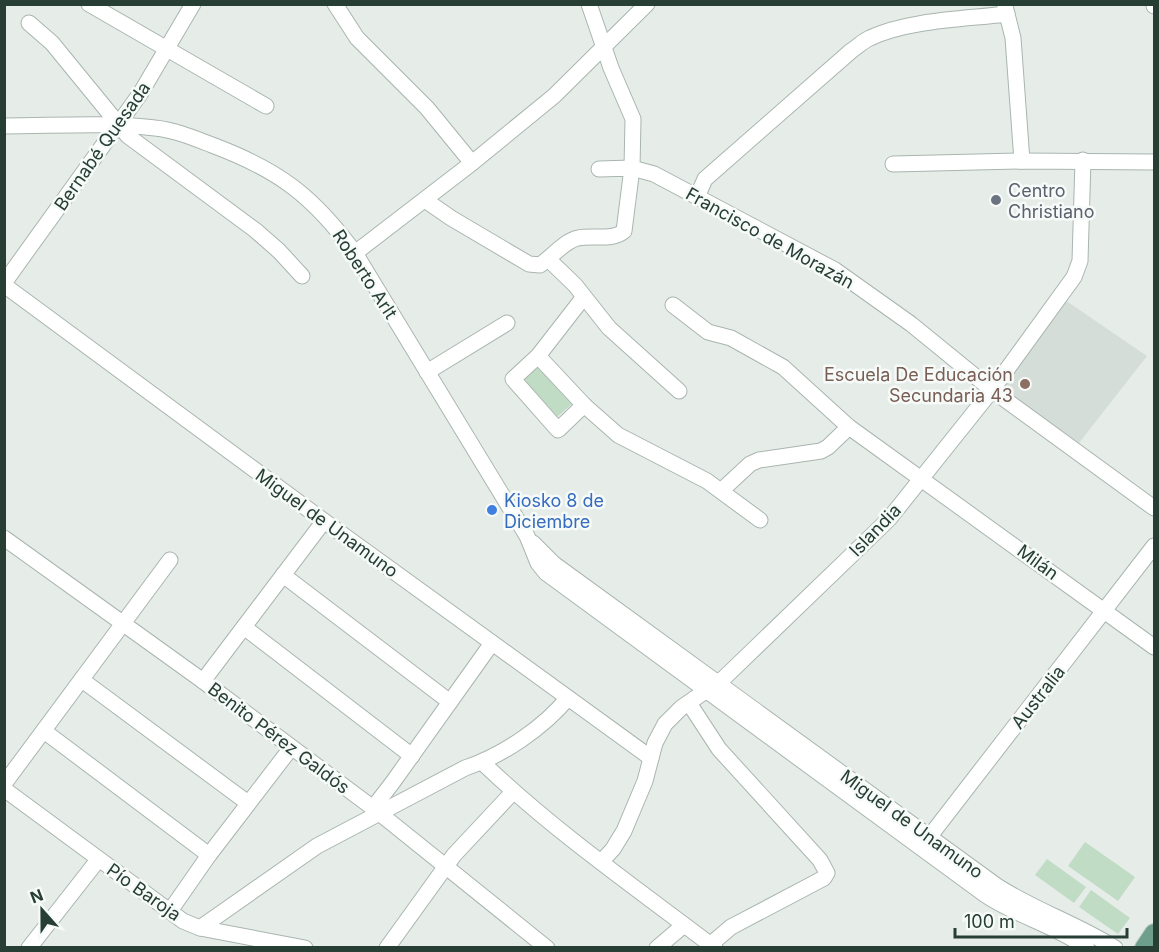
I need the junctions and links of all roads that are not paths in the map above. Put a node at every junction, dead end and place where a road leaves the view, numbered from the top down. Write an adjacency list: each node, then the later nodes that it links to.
1 (89, 4): 9 (street)
2 (193, 4): 9 (street, Bernabé Quesada)
3 (335, 4): 16 (street)
4 (589, 4): 8 (street)
5 (647, 4): 8 (street)
6 (1006, 9): 14 (street); 20 (street)
7 (29, 23): 12 (street)
8 (604, 45): 16 (street); 18 (street)
9 (168, 49): 10 (street); 12 (street, Bernabé Quesada)
10 (266, 106)
11 (4, 126): 12 (street, Roberto Arlt)
12 (118, 126): 22 (street, Roberto Arlt); 24 (street); 25 (street, Bernabé Quesada)
13 (1083, 160): 14 (street); 15 (street); 31 (street, Islandia)
14 (1022, 161): 17 (street)
15 (1155, 162)
16 (472, 163): 21 (street)
17 (893, 164)
18 (632, 168): 19 (street); 20 (street, Francisco de Morazán); 23 (street)
19 (599, 169)
20 (697, 197): 31 (street, Francisco de Morazán)
21 (425, 200): 22 (street); 23 (street)
22 (355, 253): 30 (street, Roberto Arlt)
23 (548, 260): 26 (street)
24 (302, 276)
25 (4, 284): 39 (street, Miguel de Unamuno)
26 (583, 298): 29 (street); 32 (street)
27 (673, 305): 34 (street, Milán)
28 (507, 323): 30 (street)
29 (538, 356): 33 (street); 33 (street)
30 (427, 372): 51 (street, Roberto Arlt)
31 (992, 390): 35 (street, Islandia); 37 (street, Francisco de Morazán)
32 (680, 391)
33 (584, 405): 36 (street)
34 (849, 427): 35 (street, Milán); 36 (street)
35 (922, 479): 44 (street, Milán); 51 (street, Islandia)
36 (722, 490): 38 (street)
37 (1155, 508)
38 (760, 520)
39 (324, 521): 43 (street); 47 (street, Miguel de Unamuno)
40 (4, 538): 45 (street, Benito Pérez Galdós)
41 (1155, 546): 44 (street, Australia)
42 (170, 560): 45 (street)
43 (283, 575): 46 (street); 53 (street)
44 (1105, 610): 48 (street, Milán); 65 (street, Australia)
45 (123, 623): 49 (street); 50 (street, Benito Pérez Galdós)
46 (244, 627): 50 (street); 57 (street)
47 (492, 643): 52 (street, Miguel de Unamuno); 53 (street)
48 (1155, 647)
49 (82, 681): 55 (street); 63 (street)
50 (203, 681): 56 (street, Benito Pérez Galdós)
51 (713, 687): 54 (street, Islandia); 65 (street, Miguel de Unamuno)
52 (568, 698): 58 (street, Miguel de Unamuno); 59 (street)
53 (450, 702): 57 (street)
54 (689, 703): 58 (street, Islandia); 74 (street)
55 (44, 731): 60 (street); 66 (street)
56 (291, 748): 63 (street); 64 (street, Benito Pérez Galdós)
57 (412, 756): 64 (street)
58 (651, 758): 68 (street, Islandia)
59 (483, 763): 62 (street); 64 (street)
60 (4, 784)
61 (4, 789): 67 (street, Pío Baroja)
62 (513, 792): 68 (street); 69 (street)
63 (248, 803): 66 (street)
64 (376, 811): 69 (street, Benito Pérez Galdós); 72 (street)
65 (925, 842): 80 (street, Miguel de Unamuno); 81 (street, Miguel de Unamuno)
66 (209, 855): 70 (street)
67 (98, 860): 70 (street, Pío Baroja); 75 (street)
68 (601, 862): 71 (street)
69 (446, 866): 77 (street); 78 (street, Benito Pérez Galdós)
70 (170, 911): 72 (street, Pío Baroja)
71 (684, 925): 74 (street); 79 (street)
72 (200, 928): 76 (street, Pío Baroja)
73 (1155, 933): 82 (main road)
74 (713, 946)
75 (29, 948)
76 (305, 948)
77 (387, 948)
78 (547, 948)
79 (657, 948)
80 (1087, 948)
81 (1115, 948)
82 (1144, 948)

